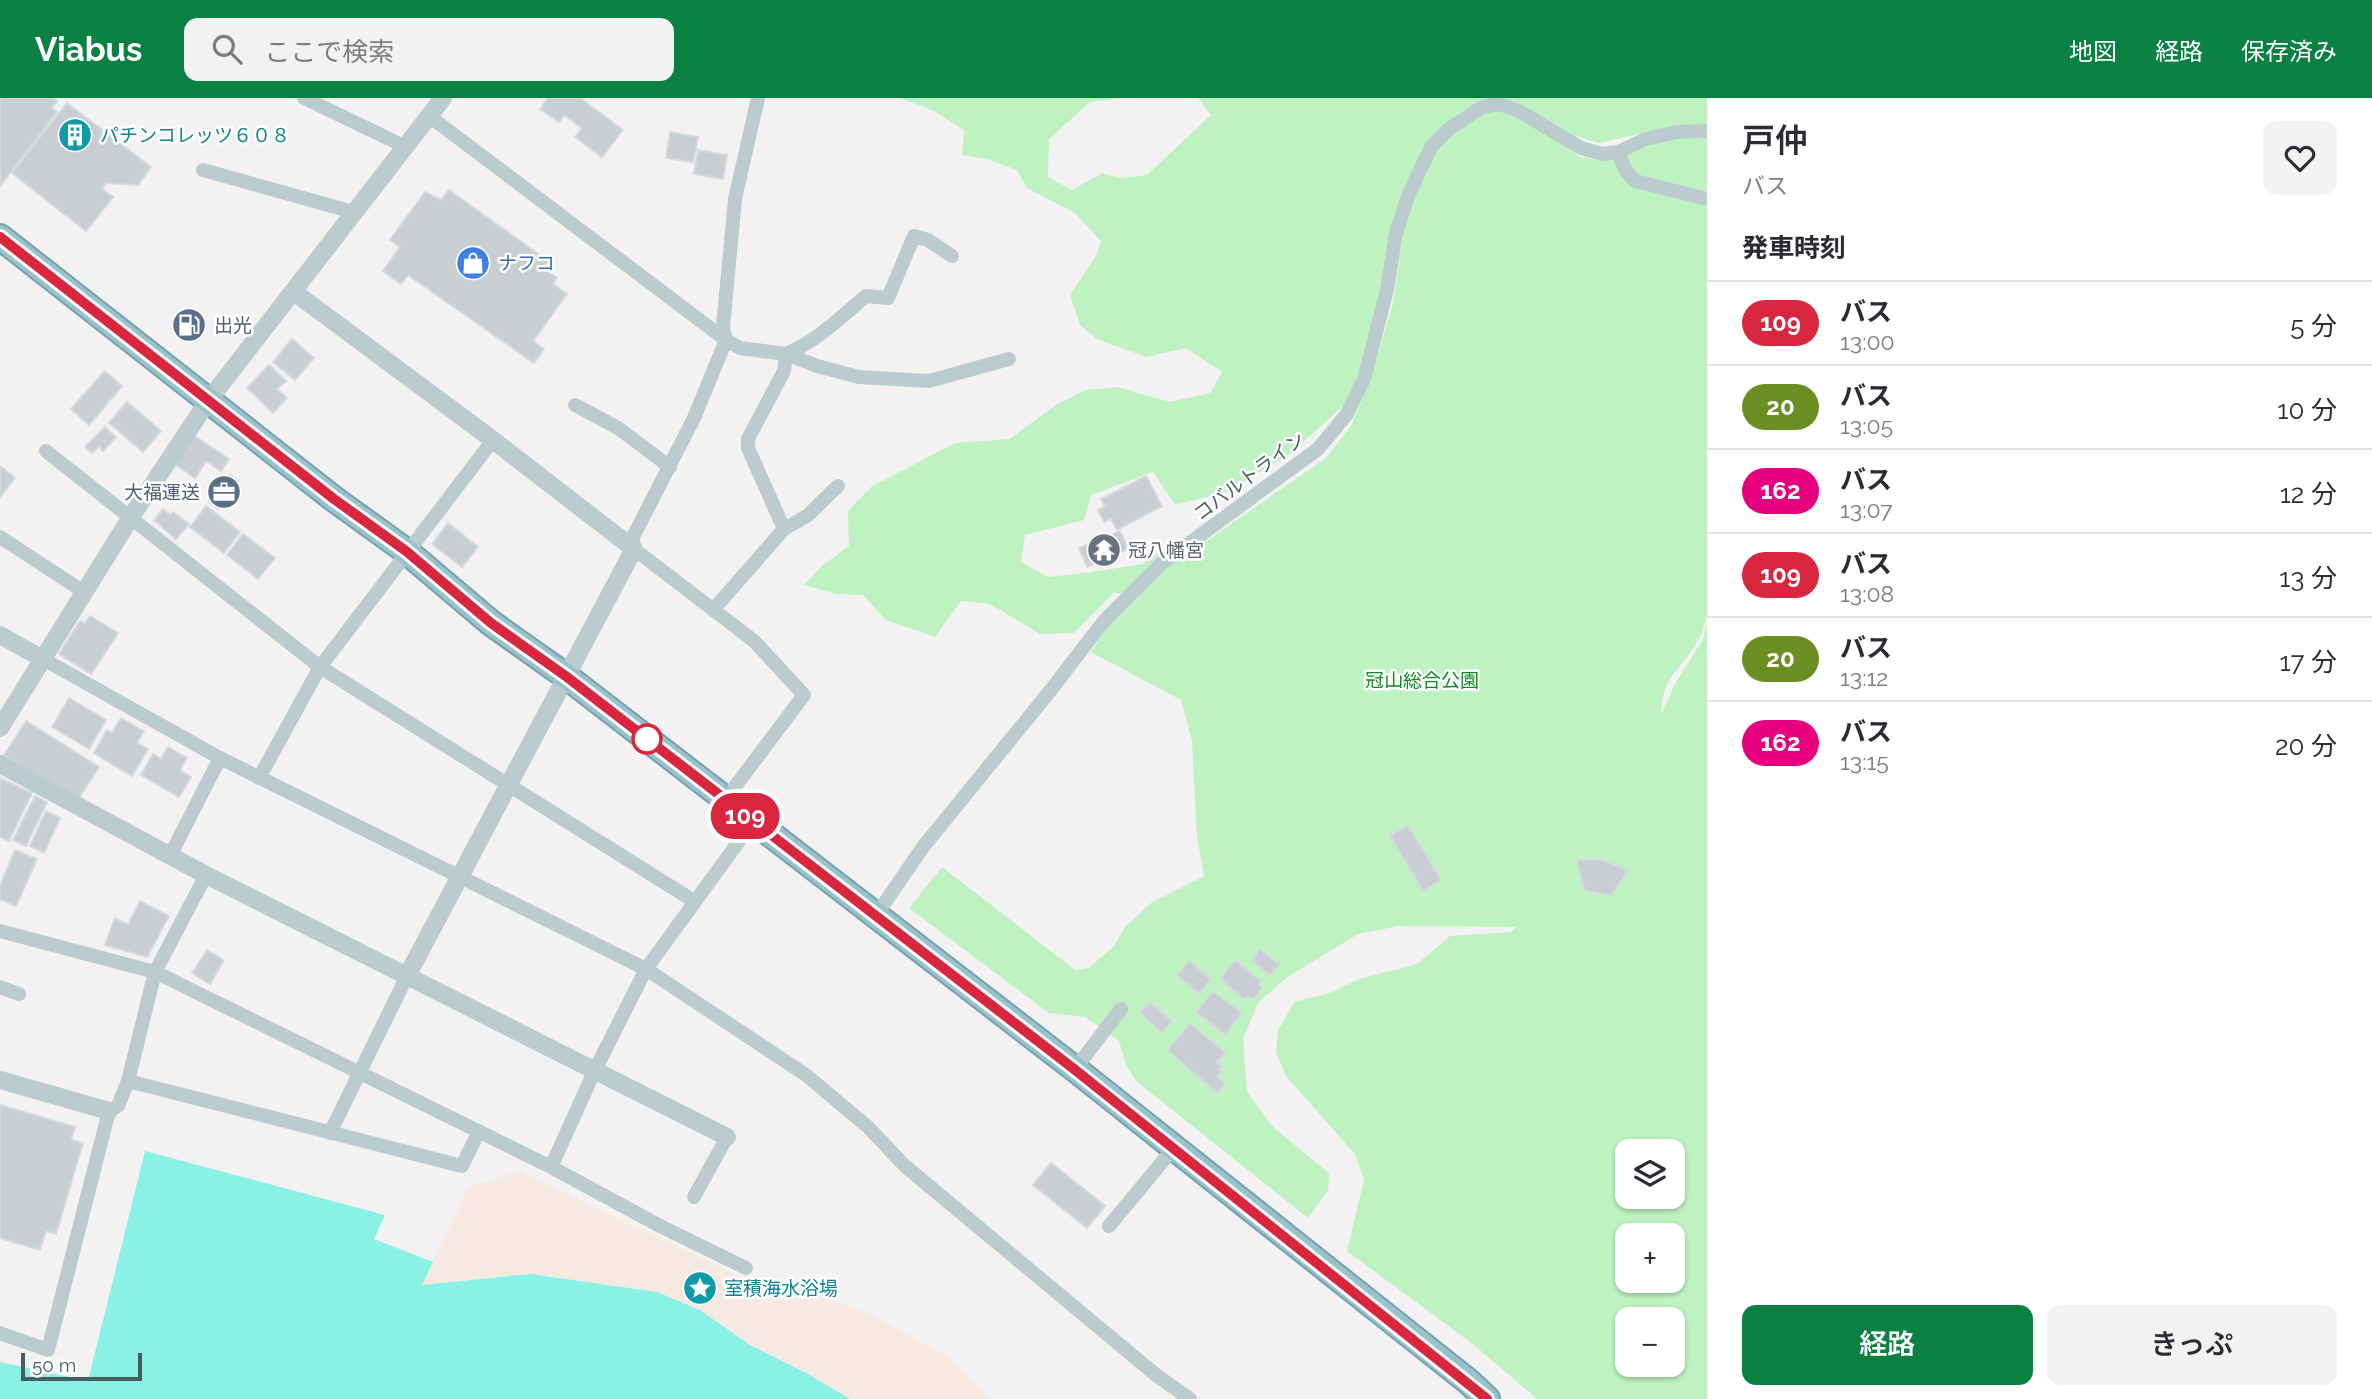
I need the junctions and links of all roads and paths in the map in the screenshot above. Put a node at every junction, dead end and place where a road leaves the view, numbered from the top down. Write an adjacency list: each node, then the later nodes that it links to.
1 (304, 98): 6 (street)
2 (443, 98): 4 (street)
3 (758, 98): 14 (street)
4 (429, 116): 6 (street); 14 (street)
5 (1707, 131): 7 (street, コバルトライン)
6 (404, 146): 10 (street)
7 (1618, 152): 9 (street); 45 (street, コバルトライン)
8 (203, 170): 10 (street)
9 (1707, 199)
10 (353, 212): 13 (street)
11 (0, 237): 17 (highway)
12 (952, 256): 15 (street)
13 (294, 292): 17 (street); 19 (street)
14 (726, 340): 15 (street); 21 (street)
15 (786, 354): 16 (street); 24 (street)
16 (1009, 359)
17 (208, 401): 23 (street); 27 (highway)
18 (575, 405): 21 (street)
19 (493, 440): 26 (street); 27 (street)
20 (46, 451): 23 (street)
21 (670, 467): 26 (street)
22 (838, 486): 24 (street)
23 (131, 517): 28 (street); 32 (street)
24 (784, 529): 29 (street)
25 (0, 537): 28 (street)
26 (634, 549): 29 (street); 33 (street)
27 (406, 551): 32 (street); 33 (highway)
28 (84, 592): 31 (street)
29 (713, 610): 39 (street)
30 (0, 635): 31 (street)
31 (43, 659): 34 (street); 35 (street)
32 (320, 667): 37 (street); 38 (street)
33 (567, 677): 38 (street); 39 (highway)
34 (0, 727)
35 (220, 758): 37 (street); 41 (street)
36 (0, 764): 41 (street)
37 (259, 778): 43 (street)
38 (508, 786): 43 (street); 44 (street)
39 (724, 800): 40 (highway)
40 (753, 822): 44 (street); 45 (highway)
41 (171, 854): 42 (street)
42 (206, 874): 48 (street); 49 (street)
43 (459, 877): 47 (street); 49 (street)
44 (694, 901): 47 (street)
45 (875, 917): 53 (highway)
46 (0, 931): 48 (street)
47 (646, 969): 54 (street); 68 (street)
48 (155, 972): 55 (street); 57 (street)
49 (407, 976): 54 (street); 55 (street)
50 (0, 987): 51 (street)
51 (19, 994)
52 (1121, 1009): 53 (street)
53 (1074, 1069): 62 (highway)
54 (595, 1070): 61 (street); 63 (street)
55 (359, 1073): 59 (street); 60 (street)
56 (0, 1080): 58 (street)
57 (128, 1081): 58 (street); 60 (street)
58 (109, 1111): 67 (street)
59 (479, 1131): 60 (street); 63 (street)
60 (330, 1133)
61 (727, 1137): 64 (street)
62 (1173, 1149): 65 (street); 69 (highway)
63 (551, 1167): 66 (street)
64 (694, 1198)
65 (1109, 1226)
66 (746, 1268)
67 (0, 1333)
68 (1190, 1399)
69 (1487, 1399)

